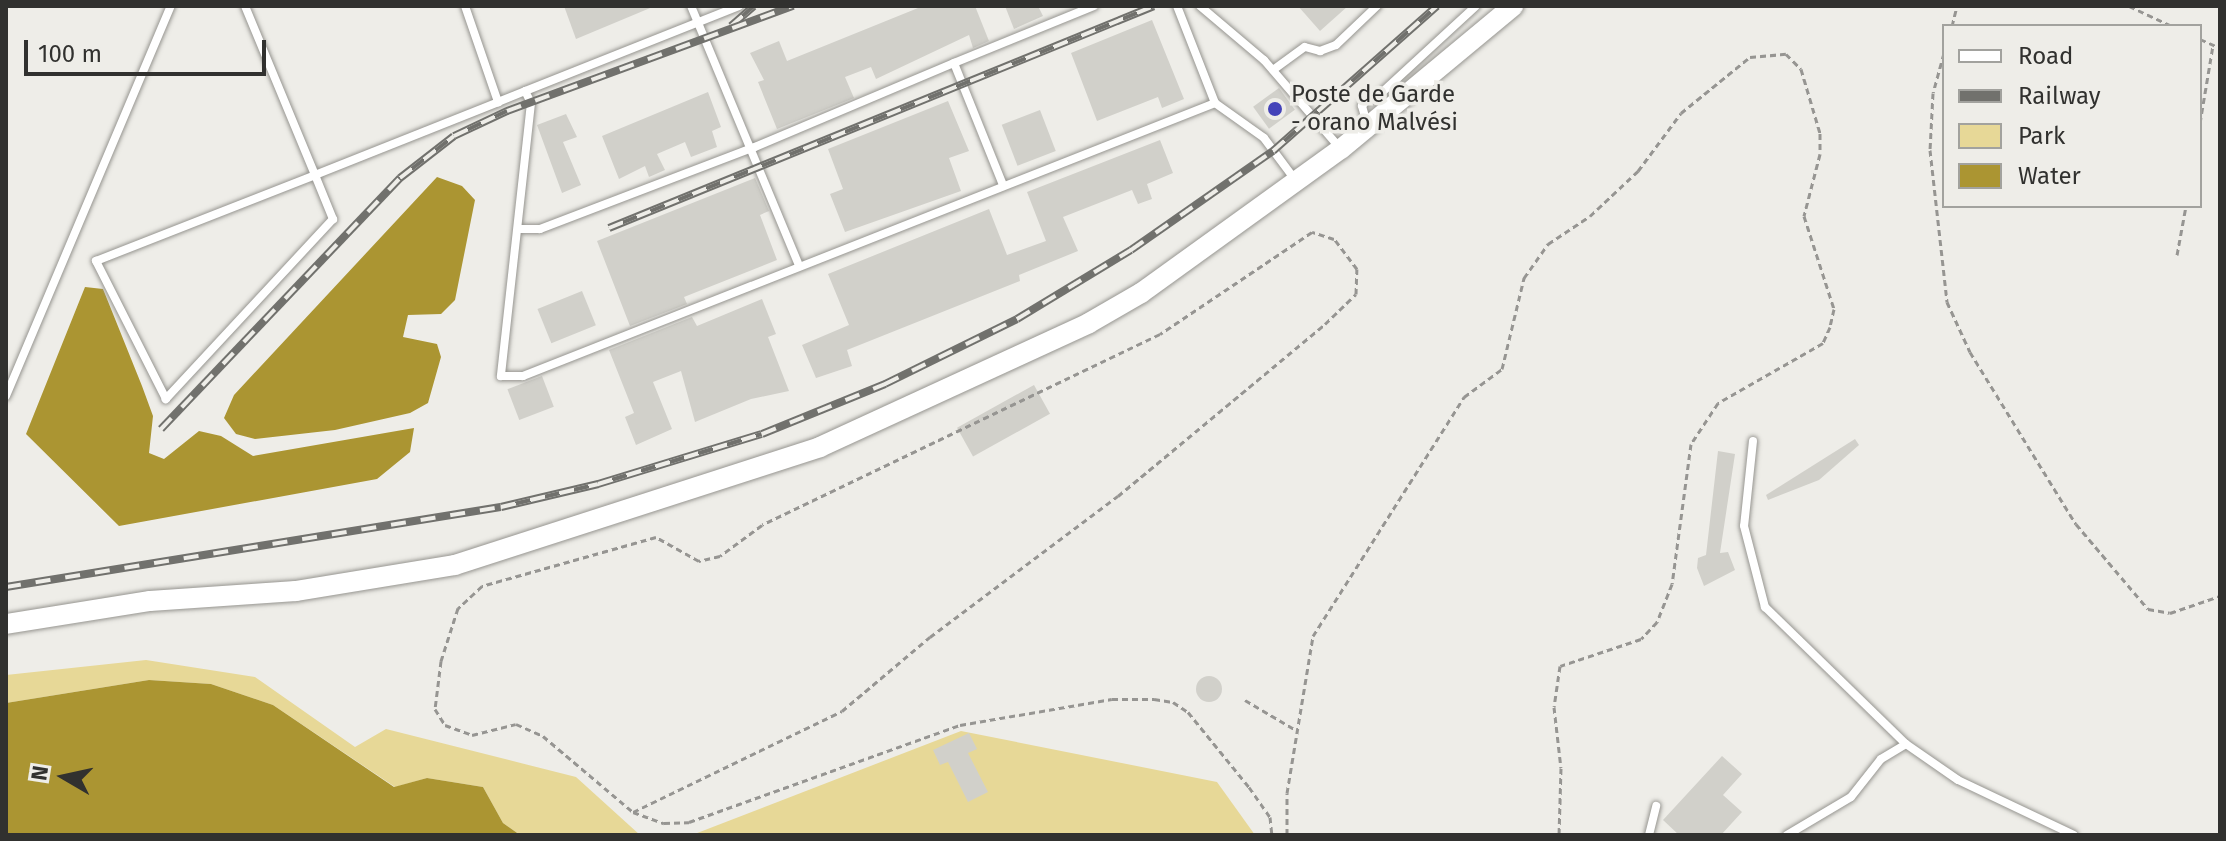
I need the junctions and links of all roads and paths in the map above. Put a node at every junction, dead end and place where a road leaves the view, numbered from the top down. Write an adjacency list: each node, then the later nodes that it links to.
1 (171, 6): 35 (lane)
2 (245, 6): 28 (lane)
3 (465, 6): 22 (lane)
4 (691, 6): 13 (lane)
5 (739, 6): 13 (lane)
6 (1094, 6): 19 (lane)
7 (1177, 6): 23 (lane)
8 (1200, 6): 20 (lane)
9 (1377, 6): 20 (lane)
10 (1476, 6): 25 (lane)
11 (1513, 6): 25 (street)
12 (2129, 6): 14 (path)
13 (697, 24): 21 (lane); 26 (lane)
14 (2168, 24)
15 (2202, 40): 16 (path)
16 (2213, 45): 17 (path); 24 (path)
17 (2220, 48)
18 (1942, 60): 37 (path)
19 (954, 63): 26 (lane); 30 (lane)
20 (1273, 70): 27 (lane)
21 (525, 91): 22 (lane); 32 (lane)
22 (498, 102): 28 (lane)
23 (1215, 103): 29 (lane); 30 (lane)
24 (2202, 111)
25 (1368, 127): 27 (street)
26 (750, 149): 32 (lane); 34 (lane)
27 (1341, 149): 29 (street)
28 (315, 175): 28 (lane)
29 (1296, 182): 38 (street)
30 (1003, 185): 34 (lane)
31 (2186, 208): 33 (path)
32 (518, 229): 34 (lane)
33 (2177, 255)
34 (799, 266)
35 (6, 396)
36 (1753, 441): 41 (lane)
37 (2220, 596)
38 (6, 624)
39 (1245, 700): 40 (path)
40 (1296, 730): 45 (path); 46 (path)
41 (1906, 744): 48 (lane); 49 (lane)
42 (1656, 806): 47 (lane)
43 (633, 812): 43 (path); 44 (path)
44 (1272, 835)
45 (1287, 835)
46 (1559, 835)
47 (1649, 835)
48 (1787, 835)
49 (2074, 835)

